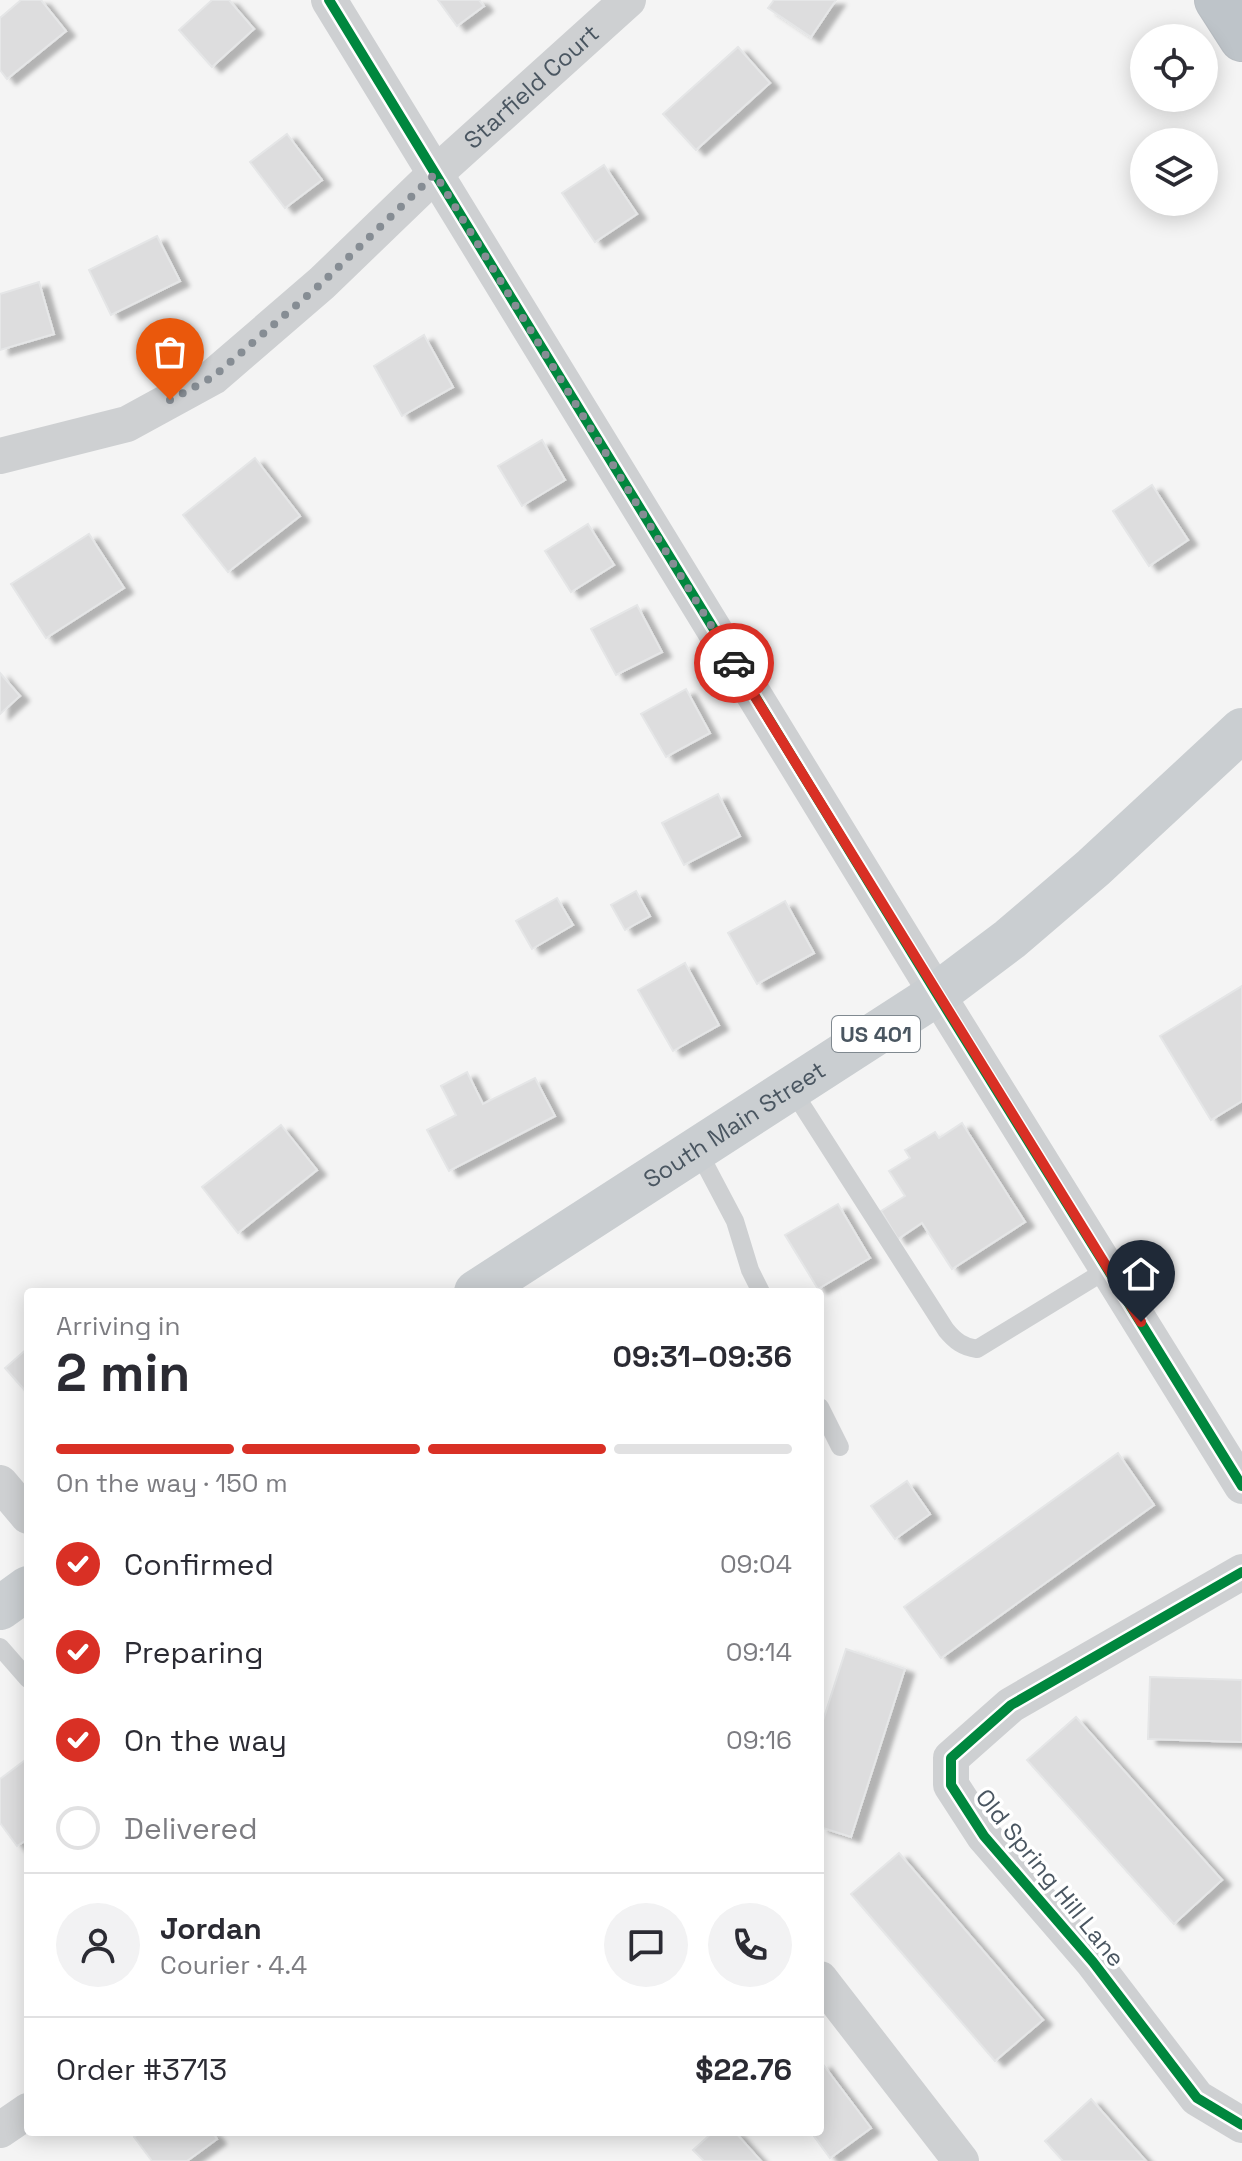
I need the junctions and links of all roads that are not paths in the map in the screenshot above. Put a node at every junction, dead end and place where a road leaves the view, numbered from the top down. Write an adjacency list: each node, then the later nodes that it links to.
1 (329, 0): 5 (street)
2 (628, 0): 5 (street, Starfield Court)
3 (1217, 0): 4 (highway)
4 (1242, 39)
5 (435, 174): 6 (street, Starfield Court); 8 (street)
6 (0, 456)
7 (1242, 730): 8 (main road, South Main Street / US 401)
8 (937, 994): 9 (main road, South Main Street / US 401); 11 (street)
9 (791, 1088): 10 (main road, South Main Street / US 401); 11 (lane)
10 (697, 1149): 12 (main road, South Main Street / US 401); 13 (lane)
11 (1108, 1269): 17 (street)
12 (482, 1288)
13 (759, 1288)
14 (824, 1415): 15 (lane)
15 (840, 1447)
16 (0, 1483): 18 (street)
17 (1242, 1486)
18 (24, 1511)
19 (1242, 1572): 26 (street, Old Spring Hill Lane)
20 (24, 1591): 21 (main road)
21 (0, 1608)
22 (0, 1647): 23 (lane)
23 (24, 1674)
24 (824, 1985): 28 (street)
25 (24, 2114): 27 (street)
26 (1242, 2125)
27 (0, 2130)
28 (945, 2155)

